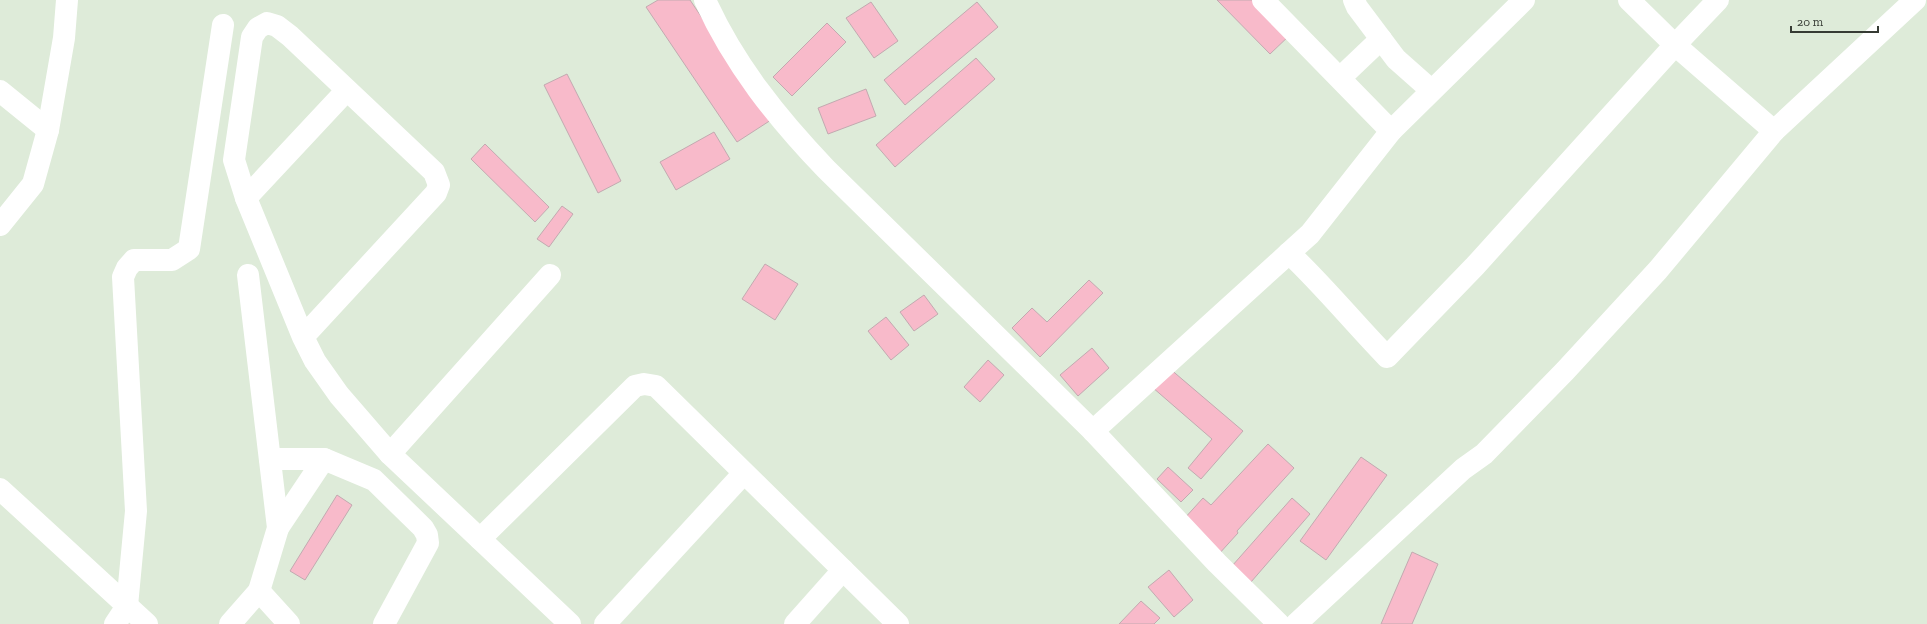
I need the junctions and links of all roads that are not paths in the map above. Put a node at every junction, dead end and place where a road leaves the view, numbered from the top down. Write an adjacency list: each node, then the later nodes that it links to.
1 (67, 0): 17 (street)
2 (705, 0): 25 (street)
3 (1264, 0): 12 (street)
4 (1354, 0): 11 (street)
5 (1524, 0): 15 (street)
6 (1629, 0): 10 (street)
7 (1718, 0): 10 (street)
8 (1915, 0): 18 (street)
9 (223, 25): 35 (street)
10 (1675, 45): 18 (street); 21 (street)
11 (1374, 46): 12 (street); 15 (street)
12 (1340, 78): 16 (street)
13 (346, 90): 19 (street); 19 (street); 24 (street)
14 (0, 91): 17 (street)
15 (1427, 94): 16 (street)
16 (1398, 124): 21 (street)
17 (48, 130): 20 (street)
18 (1774, 131): 46 (street)
19 (246, 198): 24 (street)
20 (0, 225)
21 (1289, 253): 25 (street)
22 (248, 275): 27 (street)
23 (550, 275): 26 (street)
24 (303, 337): 26 (street)
25 (1092, 430): 45 (street)
26 (390, 454): 32 (street)
27 (270, 459): 28 (street); 31 (street)
28 (324, 459): 31 (street); 40 (street)
29 (744, 473): 32 (street); 33 (street); 42 (street)
30 (0, 489): 35 (street)
31 (278, 528): 34 (street)
32 (480, 539): 41 (street)
33 (843, 570): 43 (street); 44 (street)
34 (259, 591): 38 (street); 39 (street)
35 (127, 606): 36 (street); 37 (street)
36 (115, 624)
37 (146, 624)
38 (230, 624)
39 (289, 624)
40 (384, 624)
41 (570, 624)
42 (605, 624)
43 (795, 624)
44 (898, 624)
45 (1279, 624)
46 (1296, 624)

